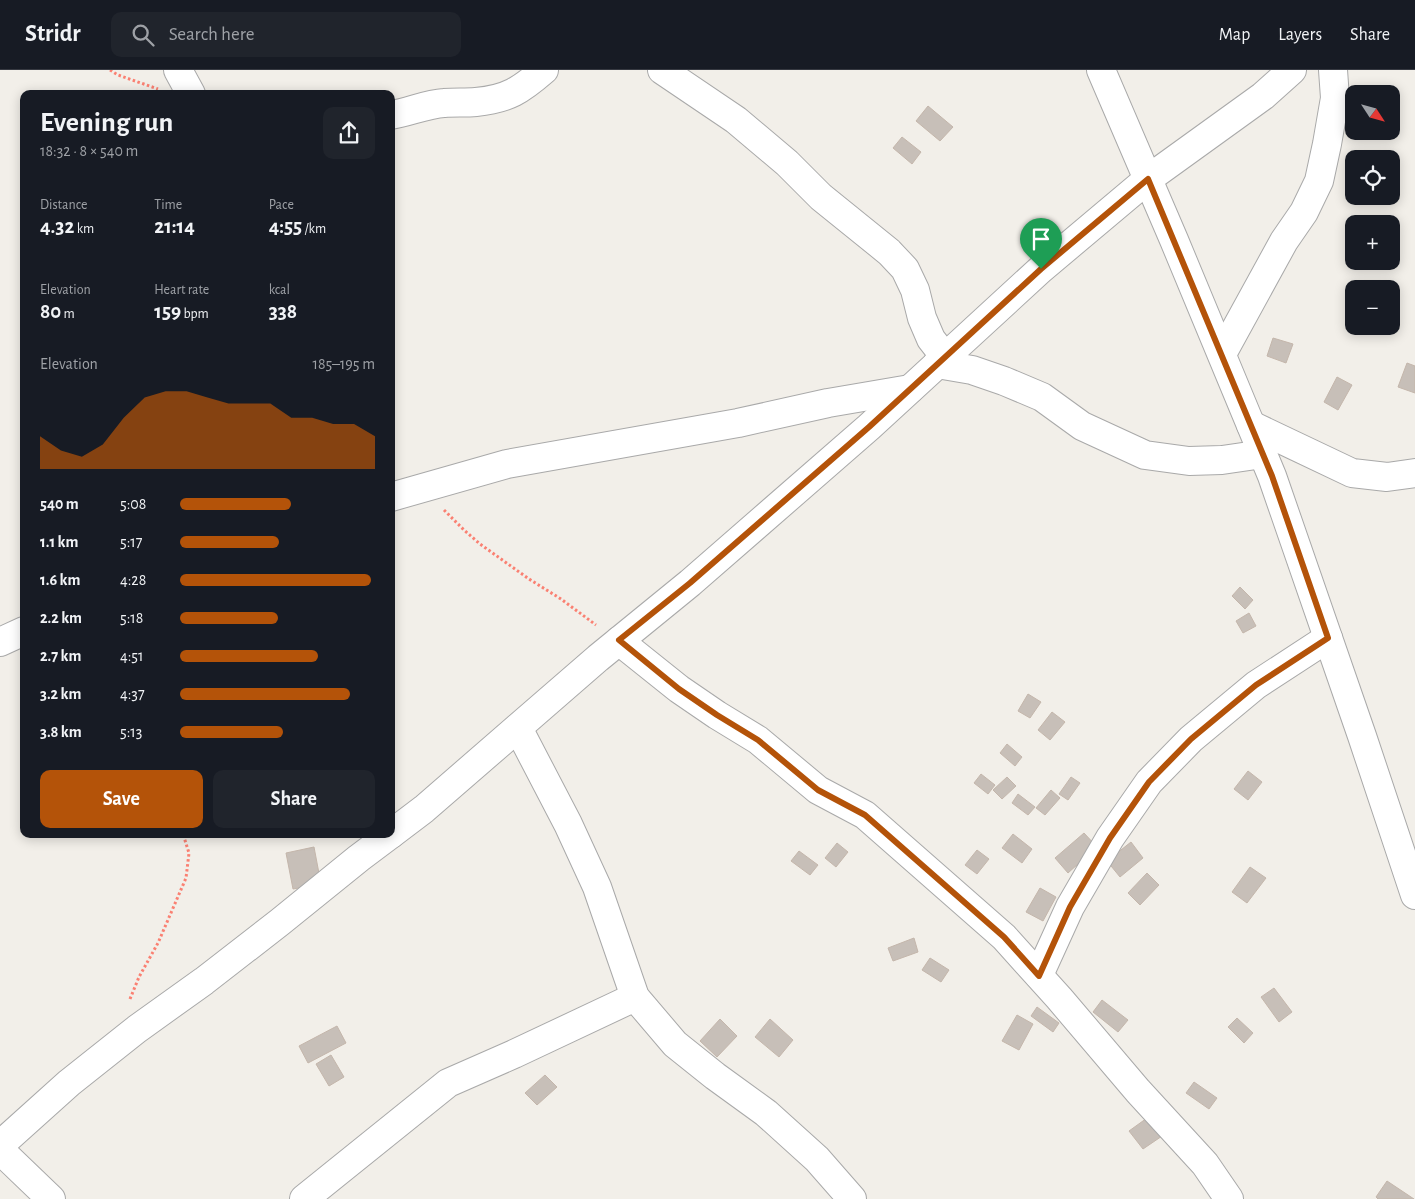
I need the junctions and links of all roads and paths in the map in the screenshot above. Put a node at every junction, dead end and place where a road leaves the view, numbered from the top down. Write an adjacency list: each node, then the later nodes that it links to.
1 (110, 70): 7 (path)
2 (544, 70): 9 (street)
3 (662, 70): 12 (street)
4 (1101, 70): 10 (street)
5 (1292, 70): 10 (street)
6 (1333, 70): 11 (street)
7 (170, 80): 8 (street)
8 (185, 90)
9 (395, 113)
10 (1148, 179): 11 (street); 12 (street)
11 (1222, 354): 14 (street)
12 (941, 360): 13 (street); 15 (street)
13 (910, 389): 17 (street); 21 (street)
14 (1251, 425): 15 (street); 16 (street)
15 (1263, 454): 20 (street)
16 (1415, 473)
17 (426, 487): 18 (street); 21 (path)
18 (395, 496)
19 (20, 633): 22 (street)
20 (1328, 638): 27 (street); 28 (street)
21 (619, 640): 23 (street); 28 (street)
22 (0, 642)
23 (518, 728): 24 (street); 29 (street)
24 (395, 831)
25 (183, 838): 30 (path)
26 (386, 838): 30 (street)
27 (1415, 896)
28 (1039, 976): 36 (street)
29 (636, 998): 34 (street); 35 (street)
30 (137, 1029): 31 (street)
31 (0, 1145)
32 (0, 1150): 33 (street)
33 (51, 1199)
34 (304, 1199)
35 (852, 1199)
36 (1228, 1199)

